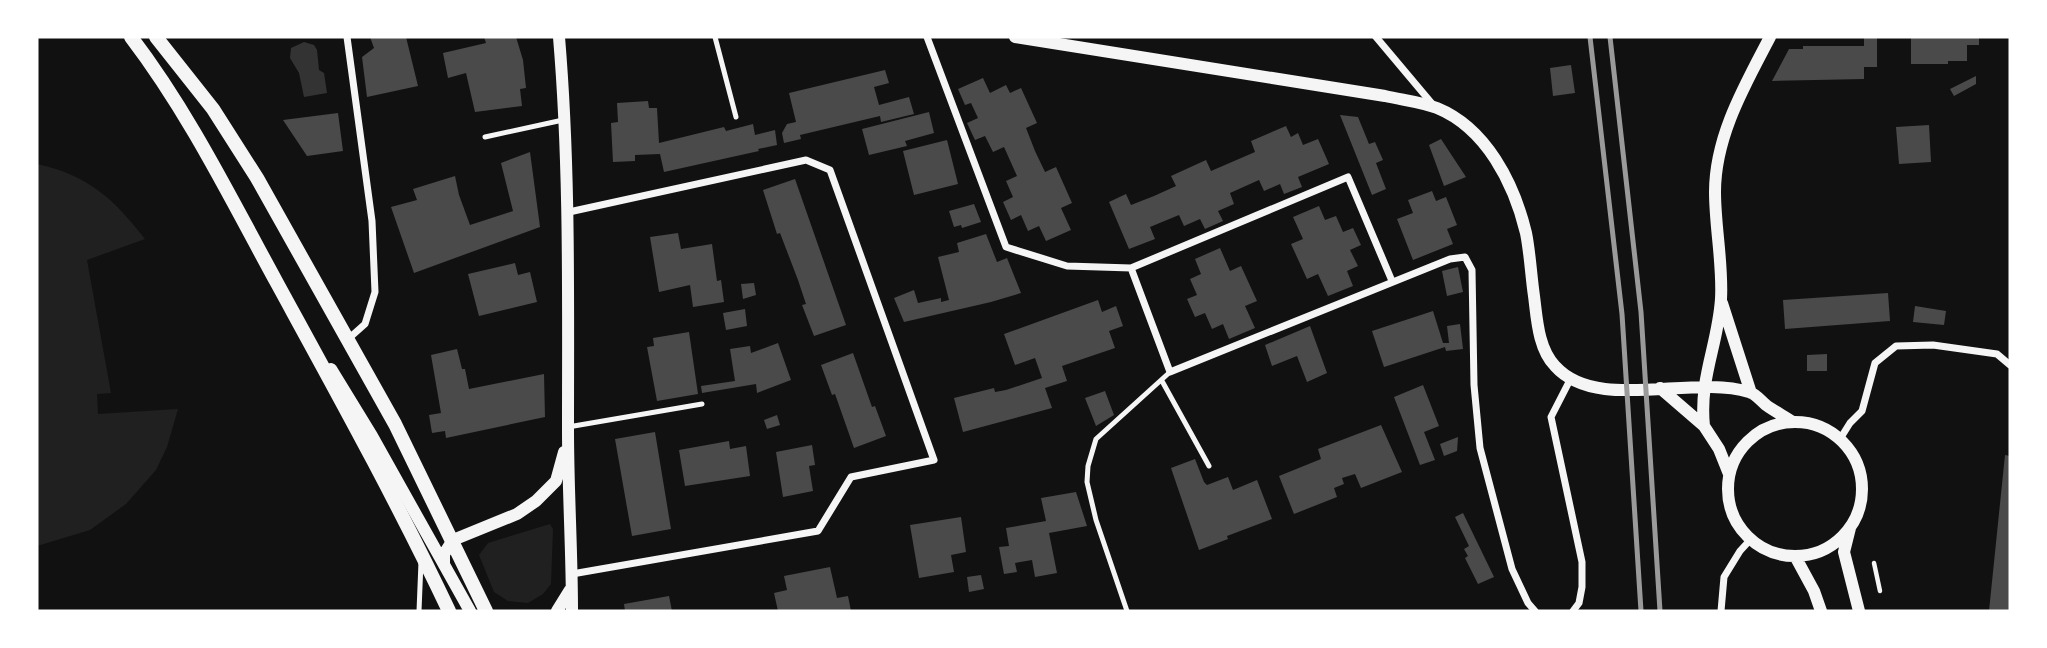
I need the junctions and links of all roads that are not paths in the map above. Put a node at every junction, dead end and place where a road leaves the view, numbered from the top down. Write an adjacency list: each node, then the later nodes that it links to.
1 (131, 37): 16 (main road)
2 (156, 37): 19 (main road)
3 (346, 37): 19 (street)
4 (559, 37): 12 (street)
5 (715, 37): 11 (lane)
6 (927, 37): 15 (street)
7 (1014, 37): 10 (street)
8 (1377, 37): 10 (street)
9 (1770, 37): 18 (street)
10 (1436, 108): 22 (street)
11 (736, 117)
12 (566, 119): 13 (lane); 14 (street)
13 (485, 137)
14 (569, 212): 30 (street); 40 (street)
15 (1131, 268): 17 (street); 21 (street)
16 (272, 273): 37 (main road); 39 (street)
17 (1392, 281): 21 (street); 49 (street)
18 (1721, 298): 24 (street); 26 (street)
19 (347, 341): 36 (main road)
20 (2010, 365): 31 (street)
21 (1170, 372): 23 (lane)
22 (1571, 378): 25 (street); 50 (street)
23 (1161, 381): 32 (lane); 48 (lane)
24 (1704, 386): 25 (street); 26 (street); 29 (street)
25 (1660, 388): 29 (street)
26 (1751, 393): 28 (street)
27 (702, 404): 30 (lane)
28 (1793, 422): 31 (street); 33 (street)
29 (1704, 426): 33 (street)
30 (568, 432): 36 (street); 40 (street)
31 (1840, 439): 34 (street)
32 (1209, 466)
33 (1729, 474): 35 (street)
34 (1850, 527): 38 (street); 53 (street)
35 (1751, 539): 38 (street); 51 (street)
36 (453, 540): 39 (street); 45 (main road)
37 (421, 552): 41 (main road); 42 (lane)
38 (1795, 556): 52 (street)
39 (444, 562): 41 (street); 44 (street)
40 (572, 580): 46 (street); 47 (street)
41 (441, 596): 43 (main road)
42 (419, 611)
43 (449, 611)
44 (470, 611)
45 (486, 611)
46 (557, 611)
47 (572, 611)
48 (1127, 611)
49 (1535, 611)
50 (1573, 611)
51 (1721, 611)
52 (1821, 611)
53 (1859, 611)

